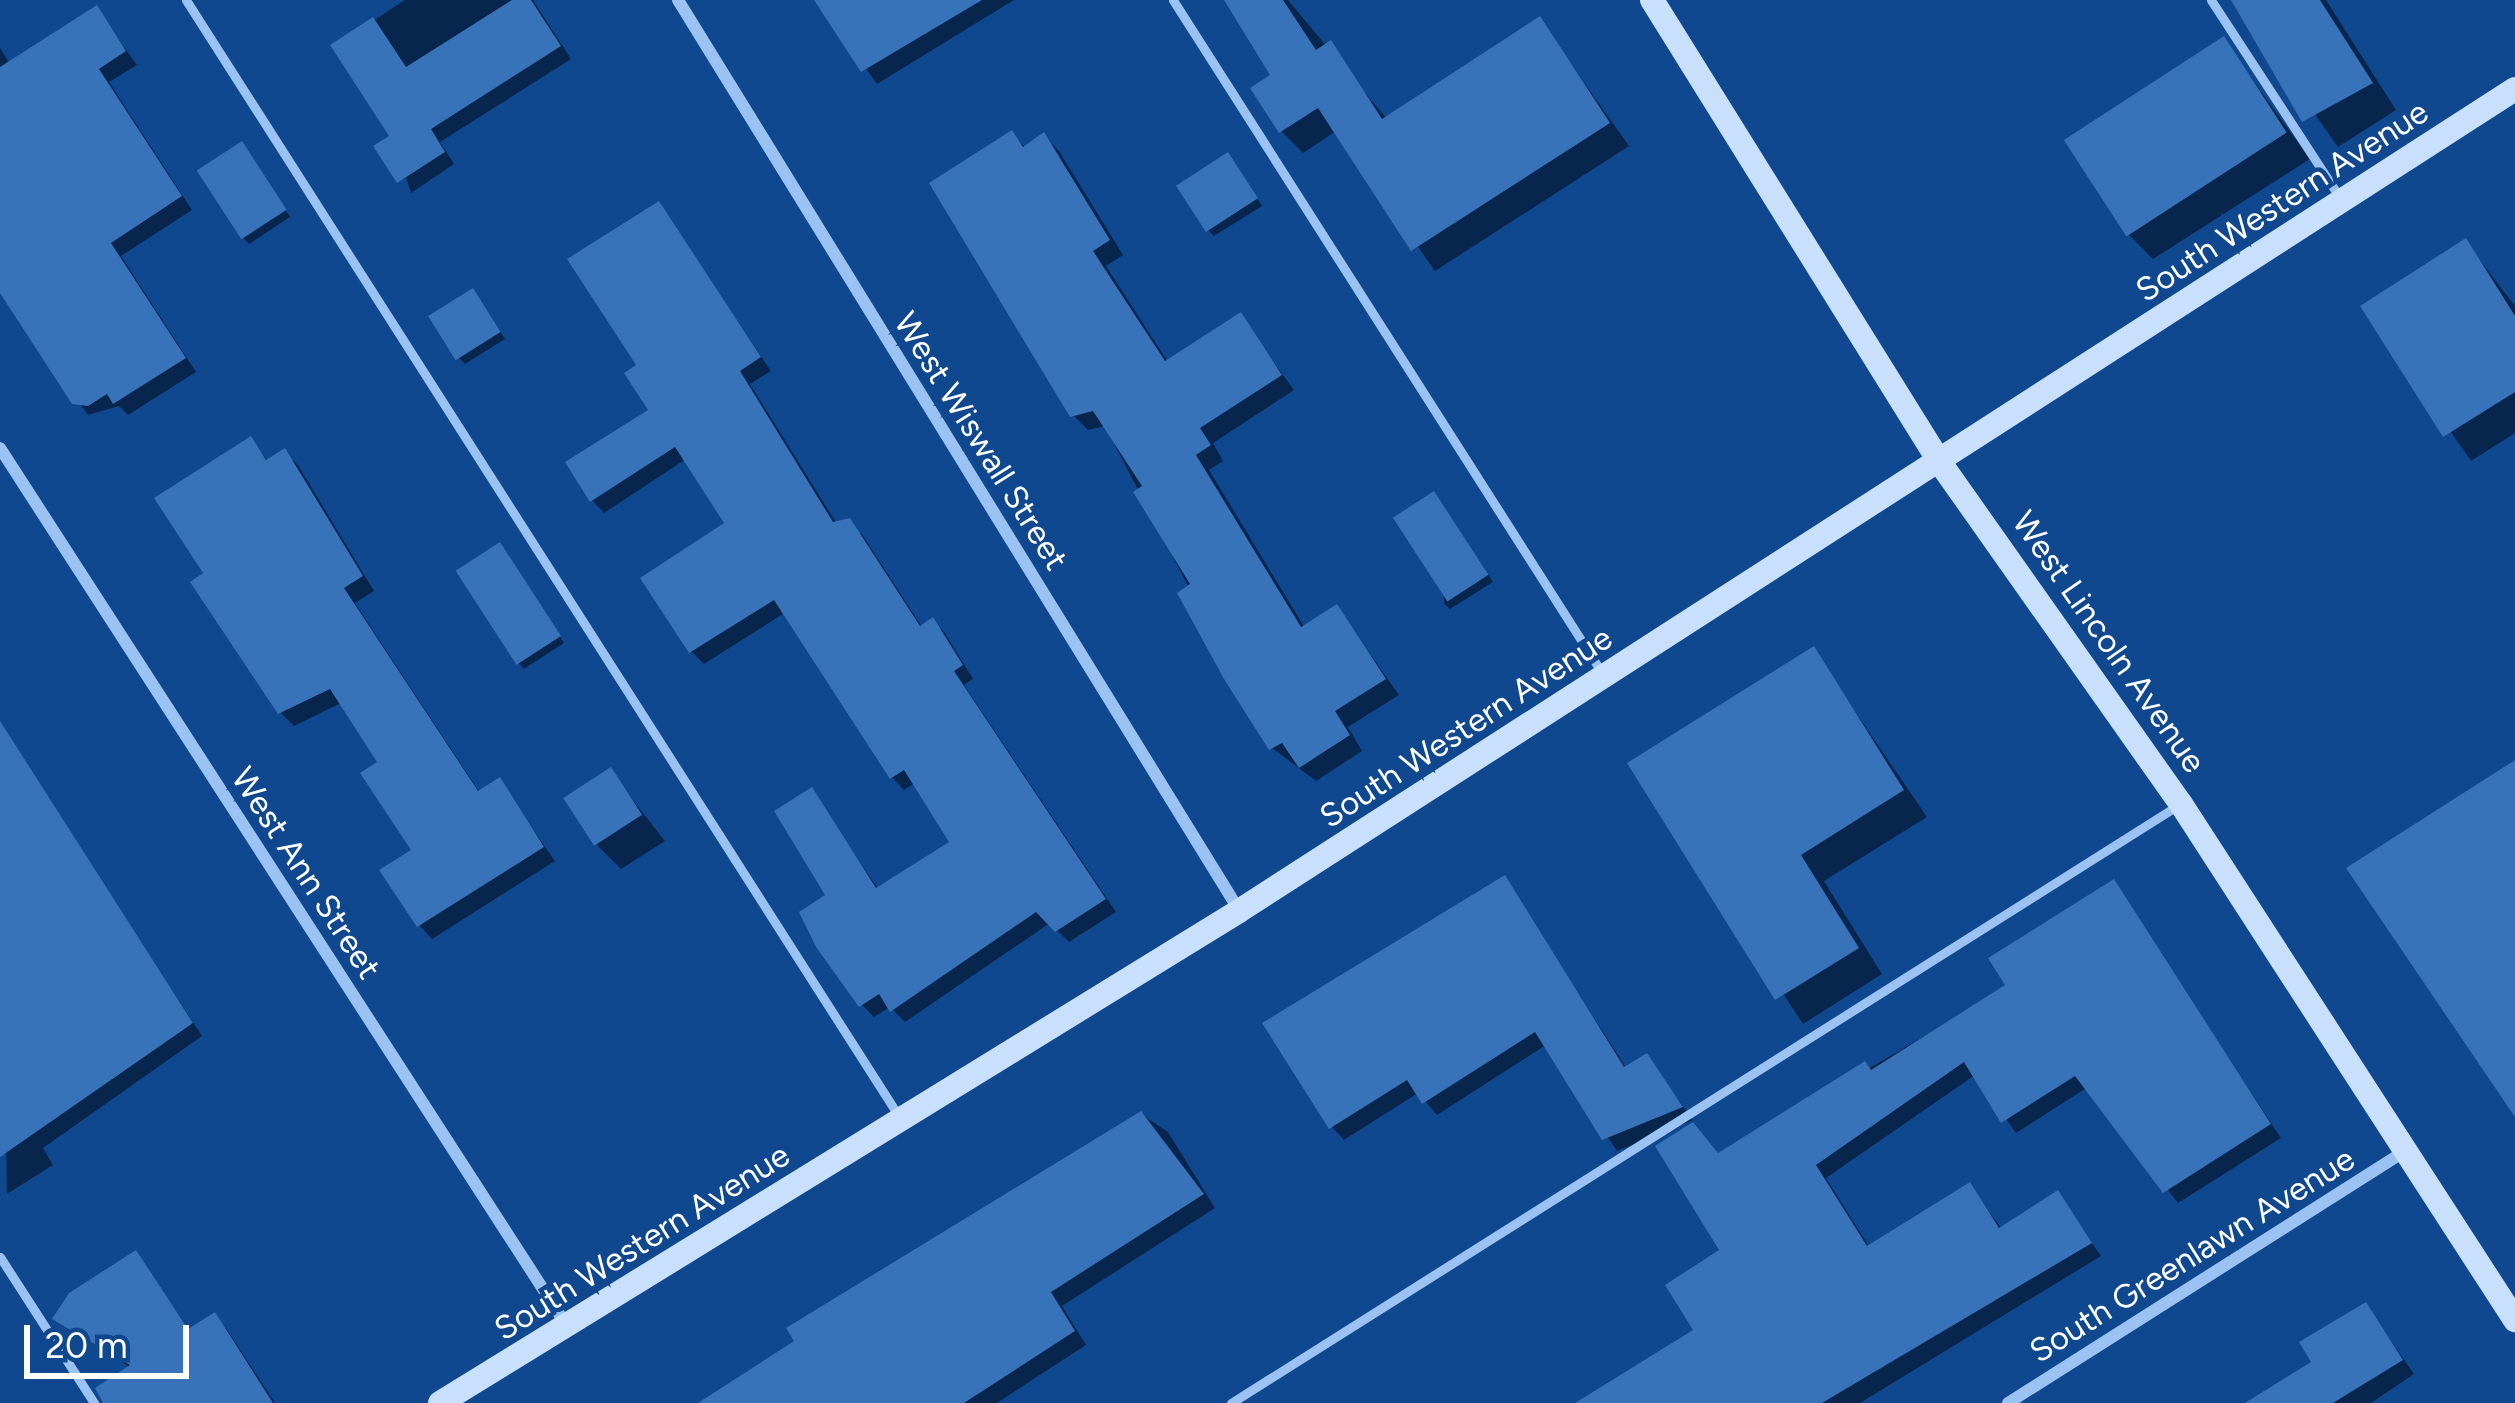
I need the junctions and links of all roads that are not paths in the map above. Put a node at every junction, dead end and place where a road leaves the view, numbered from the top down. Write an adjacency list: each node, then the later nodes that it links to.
1 (186, 0): 13 (lane)
2 (677, 0): 12 (street, West Wiswall Street)
3 (1173, 0): 10 (lane)
4 (1652, 0): 9 (main road, West Lincoln Avenue)
5 (2210, 0): 7 (lane)
6 (2515, 89): 7 (main road, South Western Avenue)
7 (2343, 201): 9 (main road, South Western Avenue)
8 (0, 448): 17 (street, West Ann Street)
9 (1941, 464): 10 (main road, South Western Avenue); 11 (main road, West Lincoln Avenue)
10 (1605, 678): 12 (main road, South Western Avenue)
11 (2181, 804): 14 (main road, West Lincoln Avenue); 20 (lane)
12 (1239, 911): 13 (main road, South Western Avenue)
13 (902, 1120): 17 (main road, South Western Avenue)
14 (2405, 1151): 16 (main road, West Lincoln Avenue); 21 (street, South Greenlawn Avenue)
15 (0, 1257): 19 (lane)
16 (2515, 1320)
17 (567, 1327): 18 (main road, South Western Avenue)
18 (449, 1401)
19 (94, 1403)
20 (1231, 1403)
21 (2008, 1403)

